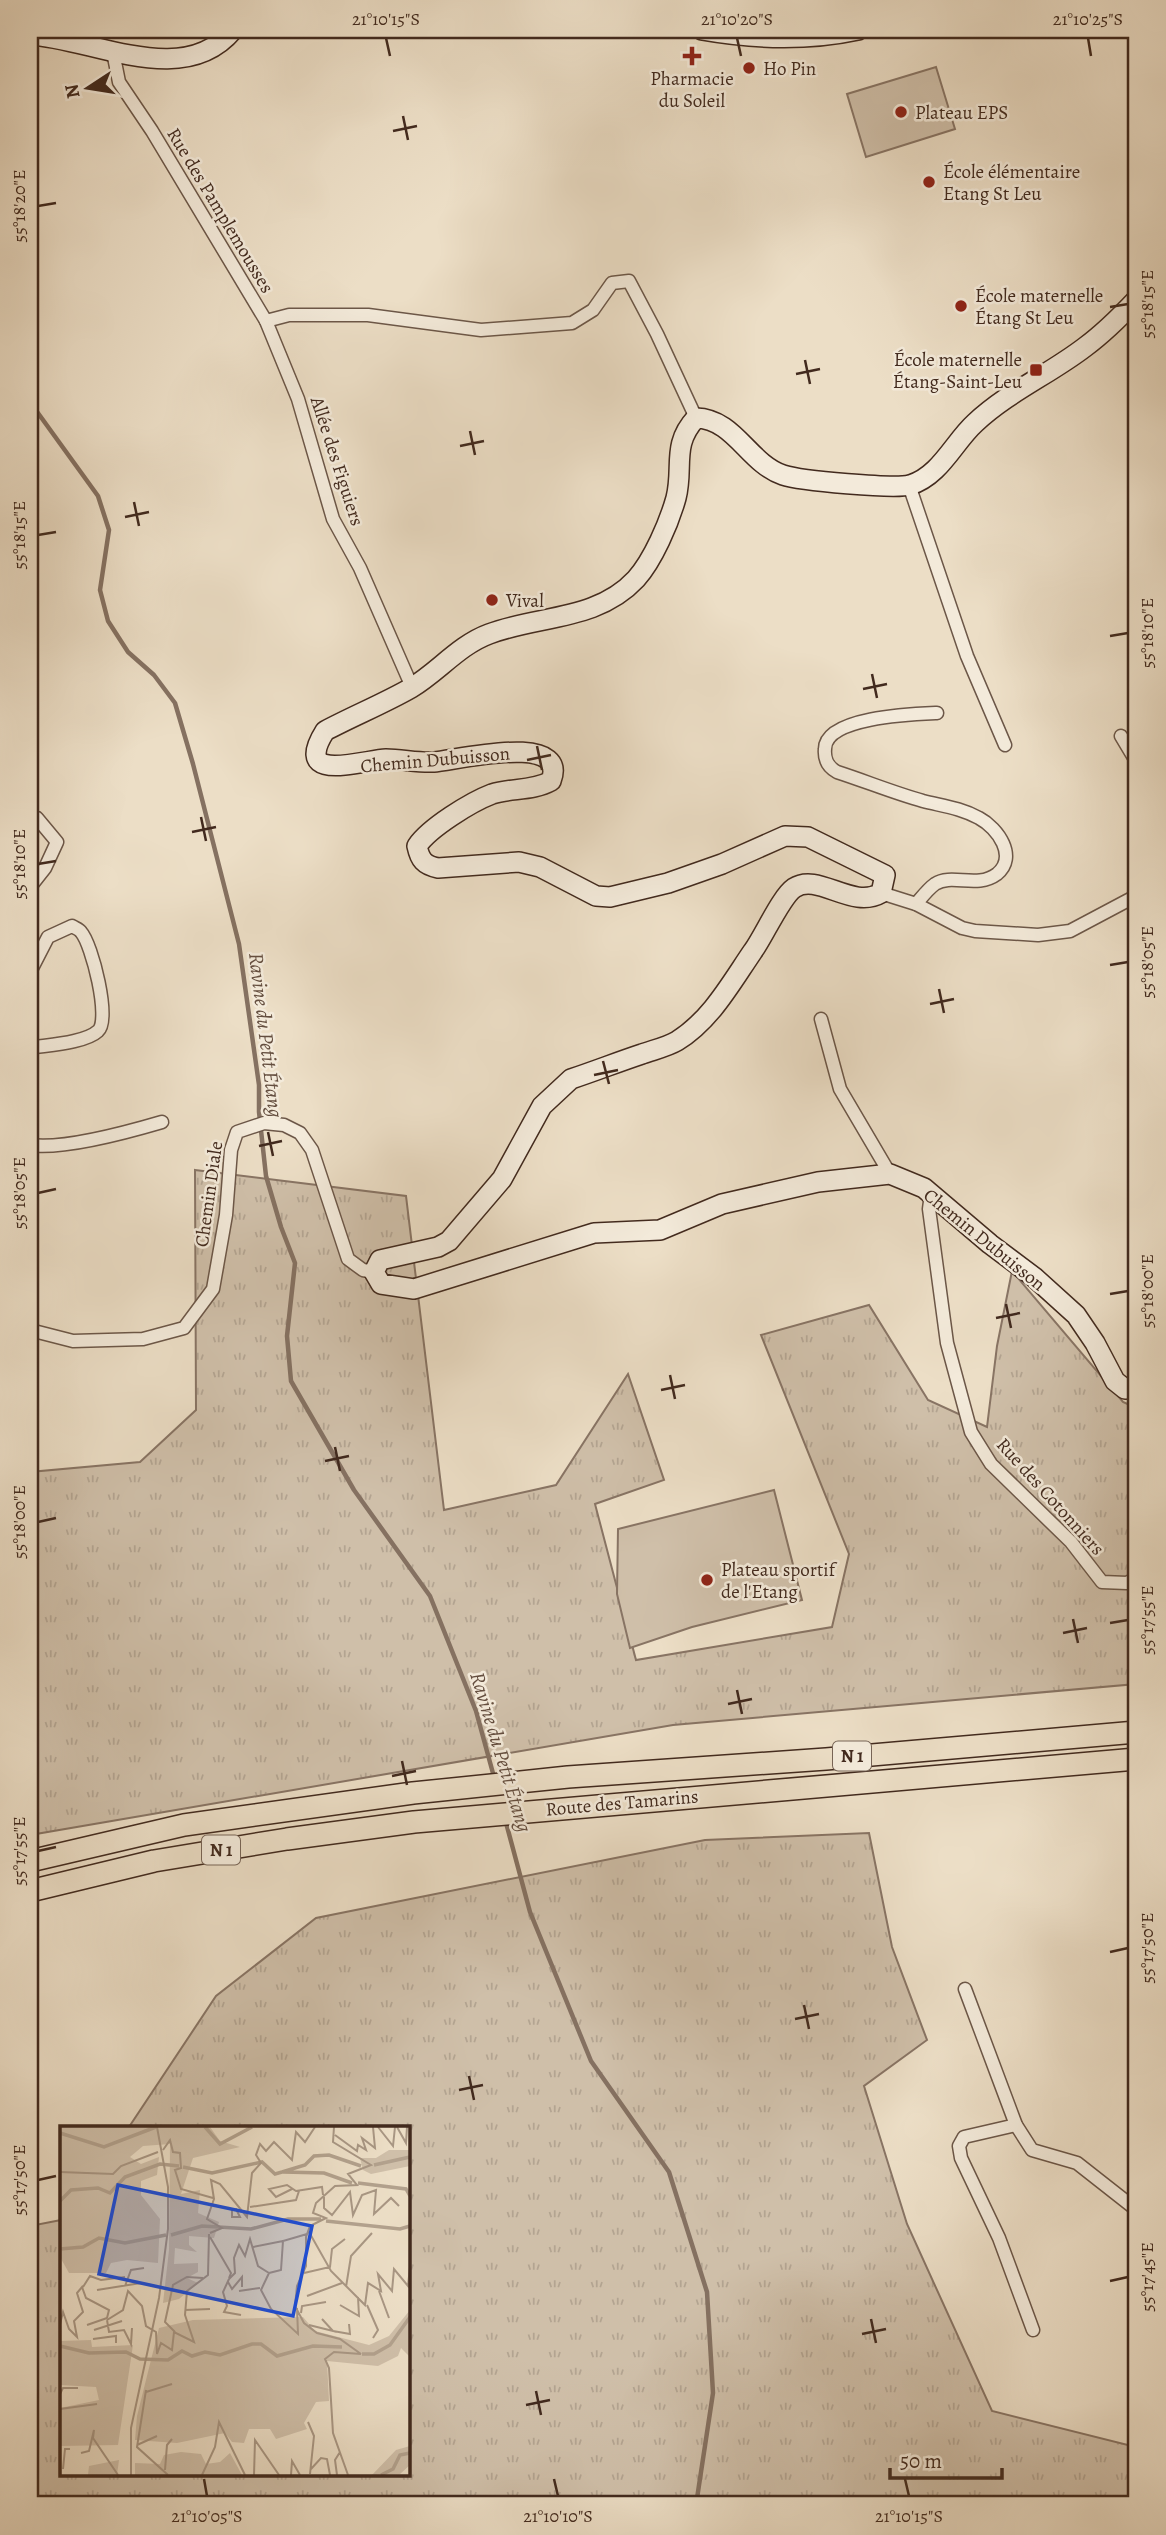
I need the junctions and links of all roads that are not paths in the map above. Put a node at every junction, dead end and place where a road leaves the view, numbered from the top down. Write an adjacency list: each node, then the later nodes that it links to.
1 (233, 30): 5 (main road)
2 (702, 30): 3 (main road)
3 (858, 30)
4 (30, 35): 5 (main road)
5 (113, 52): 7 (street, Rue des Pamplemousses)
6 (1136, 300): 9 (main road)
7 (266, 321): 8 (street, Rue des Pamplemousses); 10 (street, Allée des Figuiers)
8 (696, 418): 9 (main road); 10 (main road, Chemin Dubuisson)
9 (909, 485): 13 (street)
10 (412, 687): 17 (main road, Chemin Dubuisson)
11 (937, 713): 19 (street)
12 (1121, 736): 14 (street)
13 (1005, 745)
14 (1136, 761)
15 (30, 817): 16 (street)
16 (30, 887)
17 (881, 893): 19 (street); 27 (main road)
18 (1136, 896): 19 (street)
19 (916, 904)
20 (30, 972): 22 (street)
21 (821, 1019): 25 (street)
22 (30, 1048)
23 (162, 1122): 24 (street)
24 (30, 1145)
25 (890, 1174): 26 (main road, Chemin Dubuisson); 27 (main road, Chemin Dubuisson)
26 (931, 1194): 29 (main road, Chemin Dubuisson); 30 (street, Rue des Cotonniers)
27 (374, 1272): 28 (street, Chemin Diale)
28 (30, 1330)
29 (1136, 1388)
30 (1136, 1578)
31 (1136, 1732): 33 (highway, Route des Tamarins / N 1)
32 (1136, 1759): 34 (highway, Route des Tamarins / N 1)
33 (30, 1861)
34 (30, 1891)
35 (965, 1989): 36 (street)
36 (1016, 2125): 37 (street); 38 (street)
37 (1135, 2209)
38 (1033, 2330)

